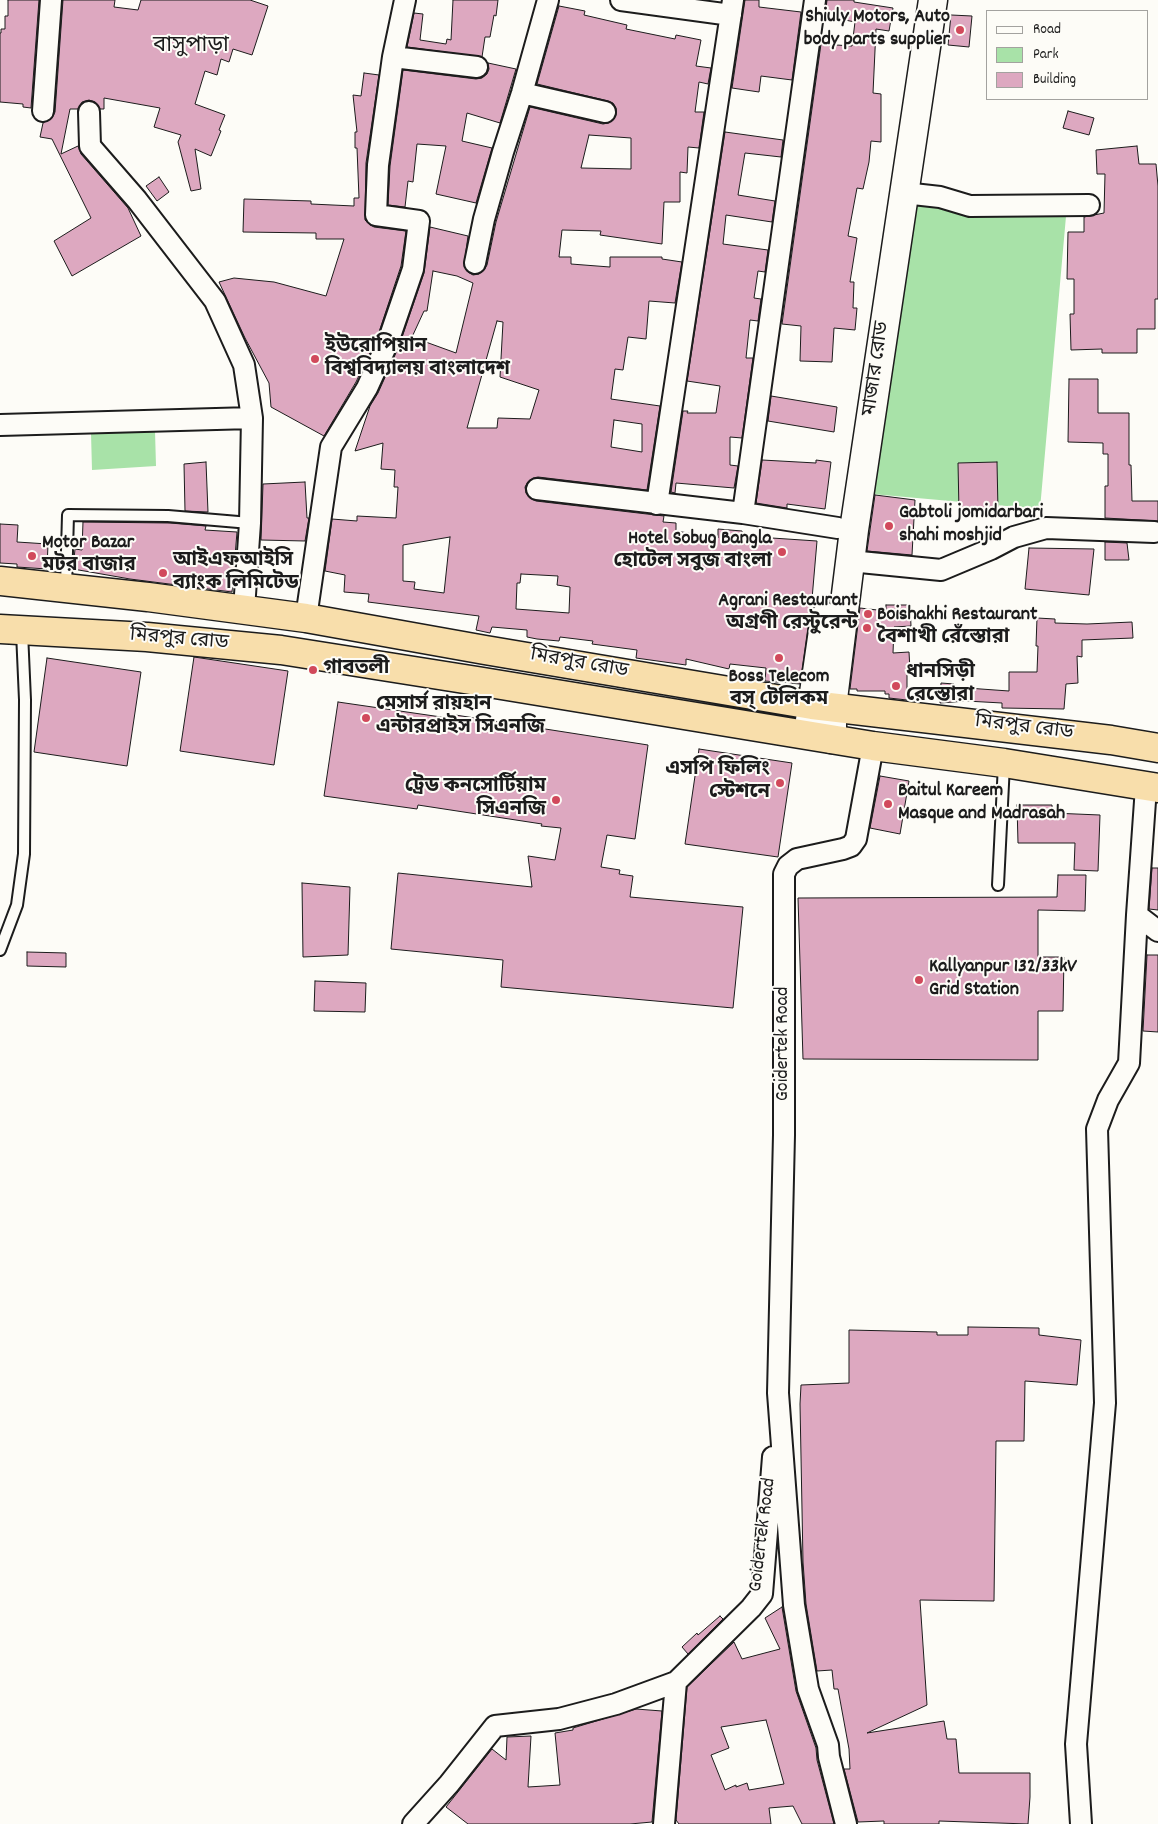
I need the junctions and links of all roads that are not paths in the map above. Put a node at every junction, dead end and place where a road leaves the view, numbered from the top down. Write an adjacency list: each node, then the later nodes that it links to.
1 (51, 0): 13 (street)
2 (405, 0): 10 (street)
3 (548, 0): 12 (street)
4 (621, 0): 8 (street)
5 (815, 0): 23 (street)
6 (917, 0): 25 (main road, মাজার রোড)
7 (933, 0): 16 (main road, মাজার রোড)
8 (661, 3): 9 (street)
9 (732, 7): 22 (street)
10 (393, 58): 11 (street); 31 (street)
11 (477, 67)
12 (522, 93): 15 (street); 18 (street)
13 (43, 111)
14 (89, 112): 19 (street)
15 (605, 112)
16 (904, 194): 17 (street); 27 (main road, মাজার রোড)
17 (1089, 205)
18 (475, 263)
19 (252, 418): 20 (street); 24 (street)
20 (0, 425)
21 (537, 489): 22 (street)
22 (657, 504): 23 (street)
23 (743, 514): 25 (street)
24 (250, 522): 29 (lane); 30 (street)
25 (838, 528): 33 (main road, মাজার রোড)
26 (1154, 532): 27 (street)
27 (850, 561): 33 (main road, মাজার রোড)
28 (0, 581): 29 (highway, মিরপুর রোড)
29 (66, 588): 30 (highway, মিরপুর রোড)
30 (244, 609): 31 (highway, মিরপুর রোড)
31 (306, 618): 33 (highway, মিরপুর রোড)
32 (11, 630): 34 (highway, মিরপুর রোড); 42 (lane)
33 (822, 706): 34 (main road, মাজার রোড); 36 (highway, মিরপুর রোড)
34 (820, 737): 35 (highway, মিরপুর রোড)
35 (873, 746): 37 (highway, মিরপুর রোড); 43 (street, Goidertek Road)
36 (1158, 748)
37 (1004, 763): 38 (highway, মিরপুর রোড); 39 (lane)
38 (1152, 788): 40 (street)
39 (998, 885)
40 (1137, 915): 41 (street); 48 (street)
41 (1158, 930)
42 (0, 950)
43 (778, 1393): 44 (street, Goidertek Road); 47 (street, Goidertek Road)
44 (676, 1682): 45 (street); 46 (street)
45 (413, 1824)
46 (664, 1824)
47 (846, 1824)
48 (1081, 1824)

